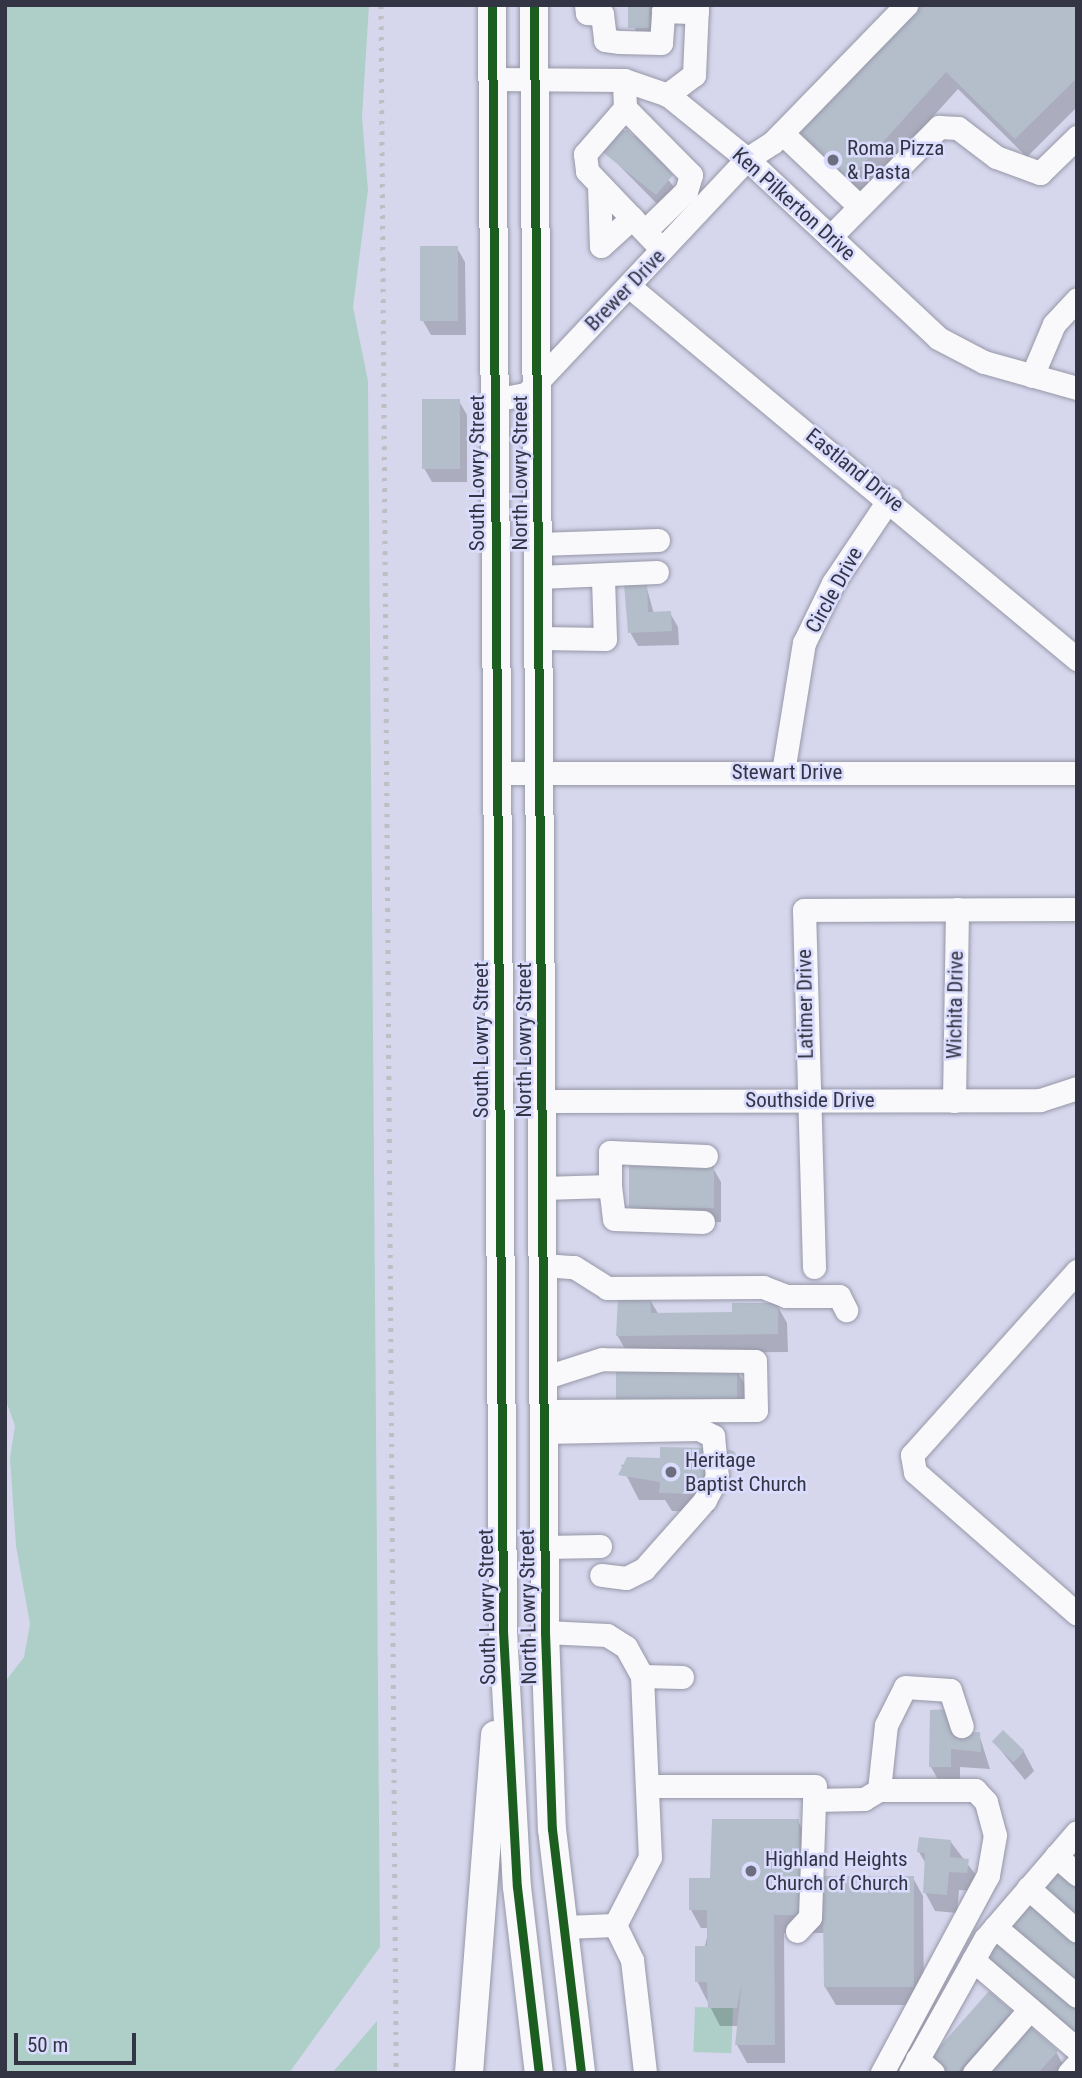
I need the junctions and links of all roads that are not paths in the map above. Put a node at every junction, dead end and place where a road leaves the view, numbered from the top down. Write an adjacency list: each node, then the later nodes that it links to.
1 (492, 5): 6 (main road, South Lowry Street)
2 (534, 5): 7 (main road, North Lowry Street)
3 (586, 5): 5 (street)
4 (906, 5): 11 (street, Brewer Drive)
5 (697, 8): 9 (street)
6 (492, 79): 7 (street, Ken Pilkerton Drive); 24 (main road, South Lowry Street)
7 (534, 79): 8 (street, Ken Pilkerton Drive); 22 (main road, North Lowry Street)
8 (624, 80): 9 (street, Ken Pilkerton Drive); 10 (street)
9 (667, 95): 13 (street, Ken Pilkerton Drive)
10 (625, 108): 14 (street); 16 (street)
11 (782, 133): 13 (street, Brewer Drive); 15 (street)
12 (1077, 137): 15 (street)
13 (747, 159): 17 (street, Ken Pilkerton Drive); 18 (street, Brewer Drive)
14 (599, 184): 16 (street); 16 (street)
15 (859, 206): 17 (street)
16 (638, 225): 18 (street)
17 (830, 237): 21 (street, Ken Pilkerton Drive)
18 (663, 250): 19 (street, Brewer Drive)
19 (630, 287): 22 (street, Brewer Drive); 25 (street, Eastland Drive)
20 (1077, 299): 21 (street)
21 (1032, 376): 23 (street, Ken Pilkerton Drive)
22 (537, 381): 24 (street, Brewer Drive); 27 (main road, North Lowry Street)
23 (1077, 388)
24 (494, 400): 33 (main road, South Lowry Street)
25 (890, 498): 32 (street, Eastland Drive); 34 (street, Circle Drive)
26 (659, 540): 27 (street)
27 (538, 544): 29 (main road, North Lowry Street)
28 (657, 572): 30 (street)
29 (538, 577): 30 (street); 31 (main road, North Lowry Street)
30 (603, 578): 31 (street)
31 (539, 638): 36 (main road, North Lowry Street)
32 (1077, 659)
33 (497, 772): 36 (street, Stewart Drive); 51 (main road, South Lowry Street)
34 (783, 772): 35 (street, Stewart Drive); 36 (street, Stewart Drive)
35 (1077, 773)
36 (540, 774): 41 (main road, North Lowry Street)
37 (957, 909): 38 (street); 40 (street, Latimer Drive); 42 (street, Wichita Drive)
38 (1077, 909)
39 (1077, 1088): 42 (street, Southside Drive)
40 (807, 1100): 41 (street, Southside Drive); 42 (street, Southside Drive); 48 (street, Latimer Drive)
41 (541, 1101): 45 (main road, North Lowry Street)
42 (954, 1101)
43 (706, 1156): 44 (street)
44 (610, 1186): 45 (street); 46 (street)
45 (542, 1188): 47 (main road, North Lowry Street)
46 (703, 1222)
47 (542, 1265): 50 (street); 52 (main road, North Lowry Street)
48 (814, 1267)
49 (1077, 1271): 57 (street)
50 (846, 1310)
51 (501, 1377): 52 (main road); 58 (main road, South Lowry Street)
52 (543, 1378): 53 (main road, North Lowry Street); 53 (street)
53 (543, 1422): 55 (main road, North Lowry Street); 56 (street)
54 (600, 1546): 55 (street)
55 (544, 1547): 59 (main road, North Lowry Street)
56 (601, 1575)
57 (1077, 1614)
58 (503, 1631): 59 (main road); 60 (main road, South Lowry Street)
59 (545, 1632): 61 (street); 72 (main road, North Lowry Street)
60 (504, 1659): 82 (main road); 83 (main road, South Lowry Street)
61 (642, 1676): 62 (street); 64 (street)
62 (682, 1677)
63 (962, 1726): 66 (street)
64 (647, 1786): 65 (street); 71 (street)
65 (815, 1786)
66 (878, 1790): 74 (street); 86 (street)
67 (1077, 1832): 68 (street)
68 (1056, 1856): 69 (street); 70 (street)
69 (1077, 1874)
70 (1028, 1888): 73 (street); 75 (street)
71 (615, 1925): 72 (street); 85 (street)
72 (564, 1927): 84 (main road, North Lowry Street)
73 (995, 1927): 76 (street); 77 (street)
74 (797, 1931)
75 (1077, 1931)
76 (973, 1960): 78 (street); 81 (street)
77 (1077, 1996)
78 (1030, 2009): 79 (street); 87 (street)
79 (1077, 2049)
80 (1077, 2064): 88 (street)
81 (920, 2068)
82 (470, 2073)
83 (539, 2073)
84 (581, 2073)
85 (645, 2073)
86 (882, 2073)
87 (974, 2073)
88 (1069, 2073)

